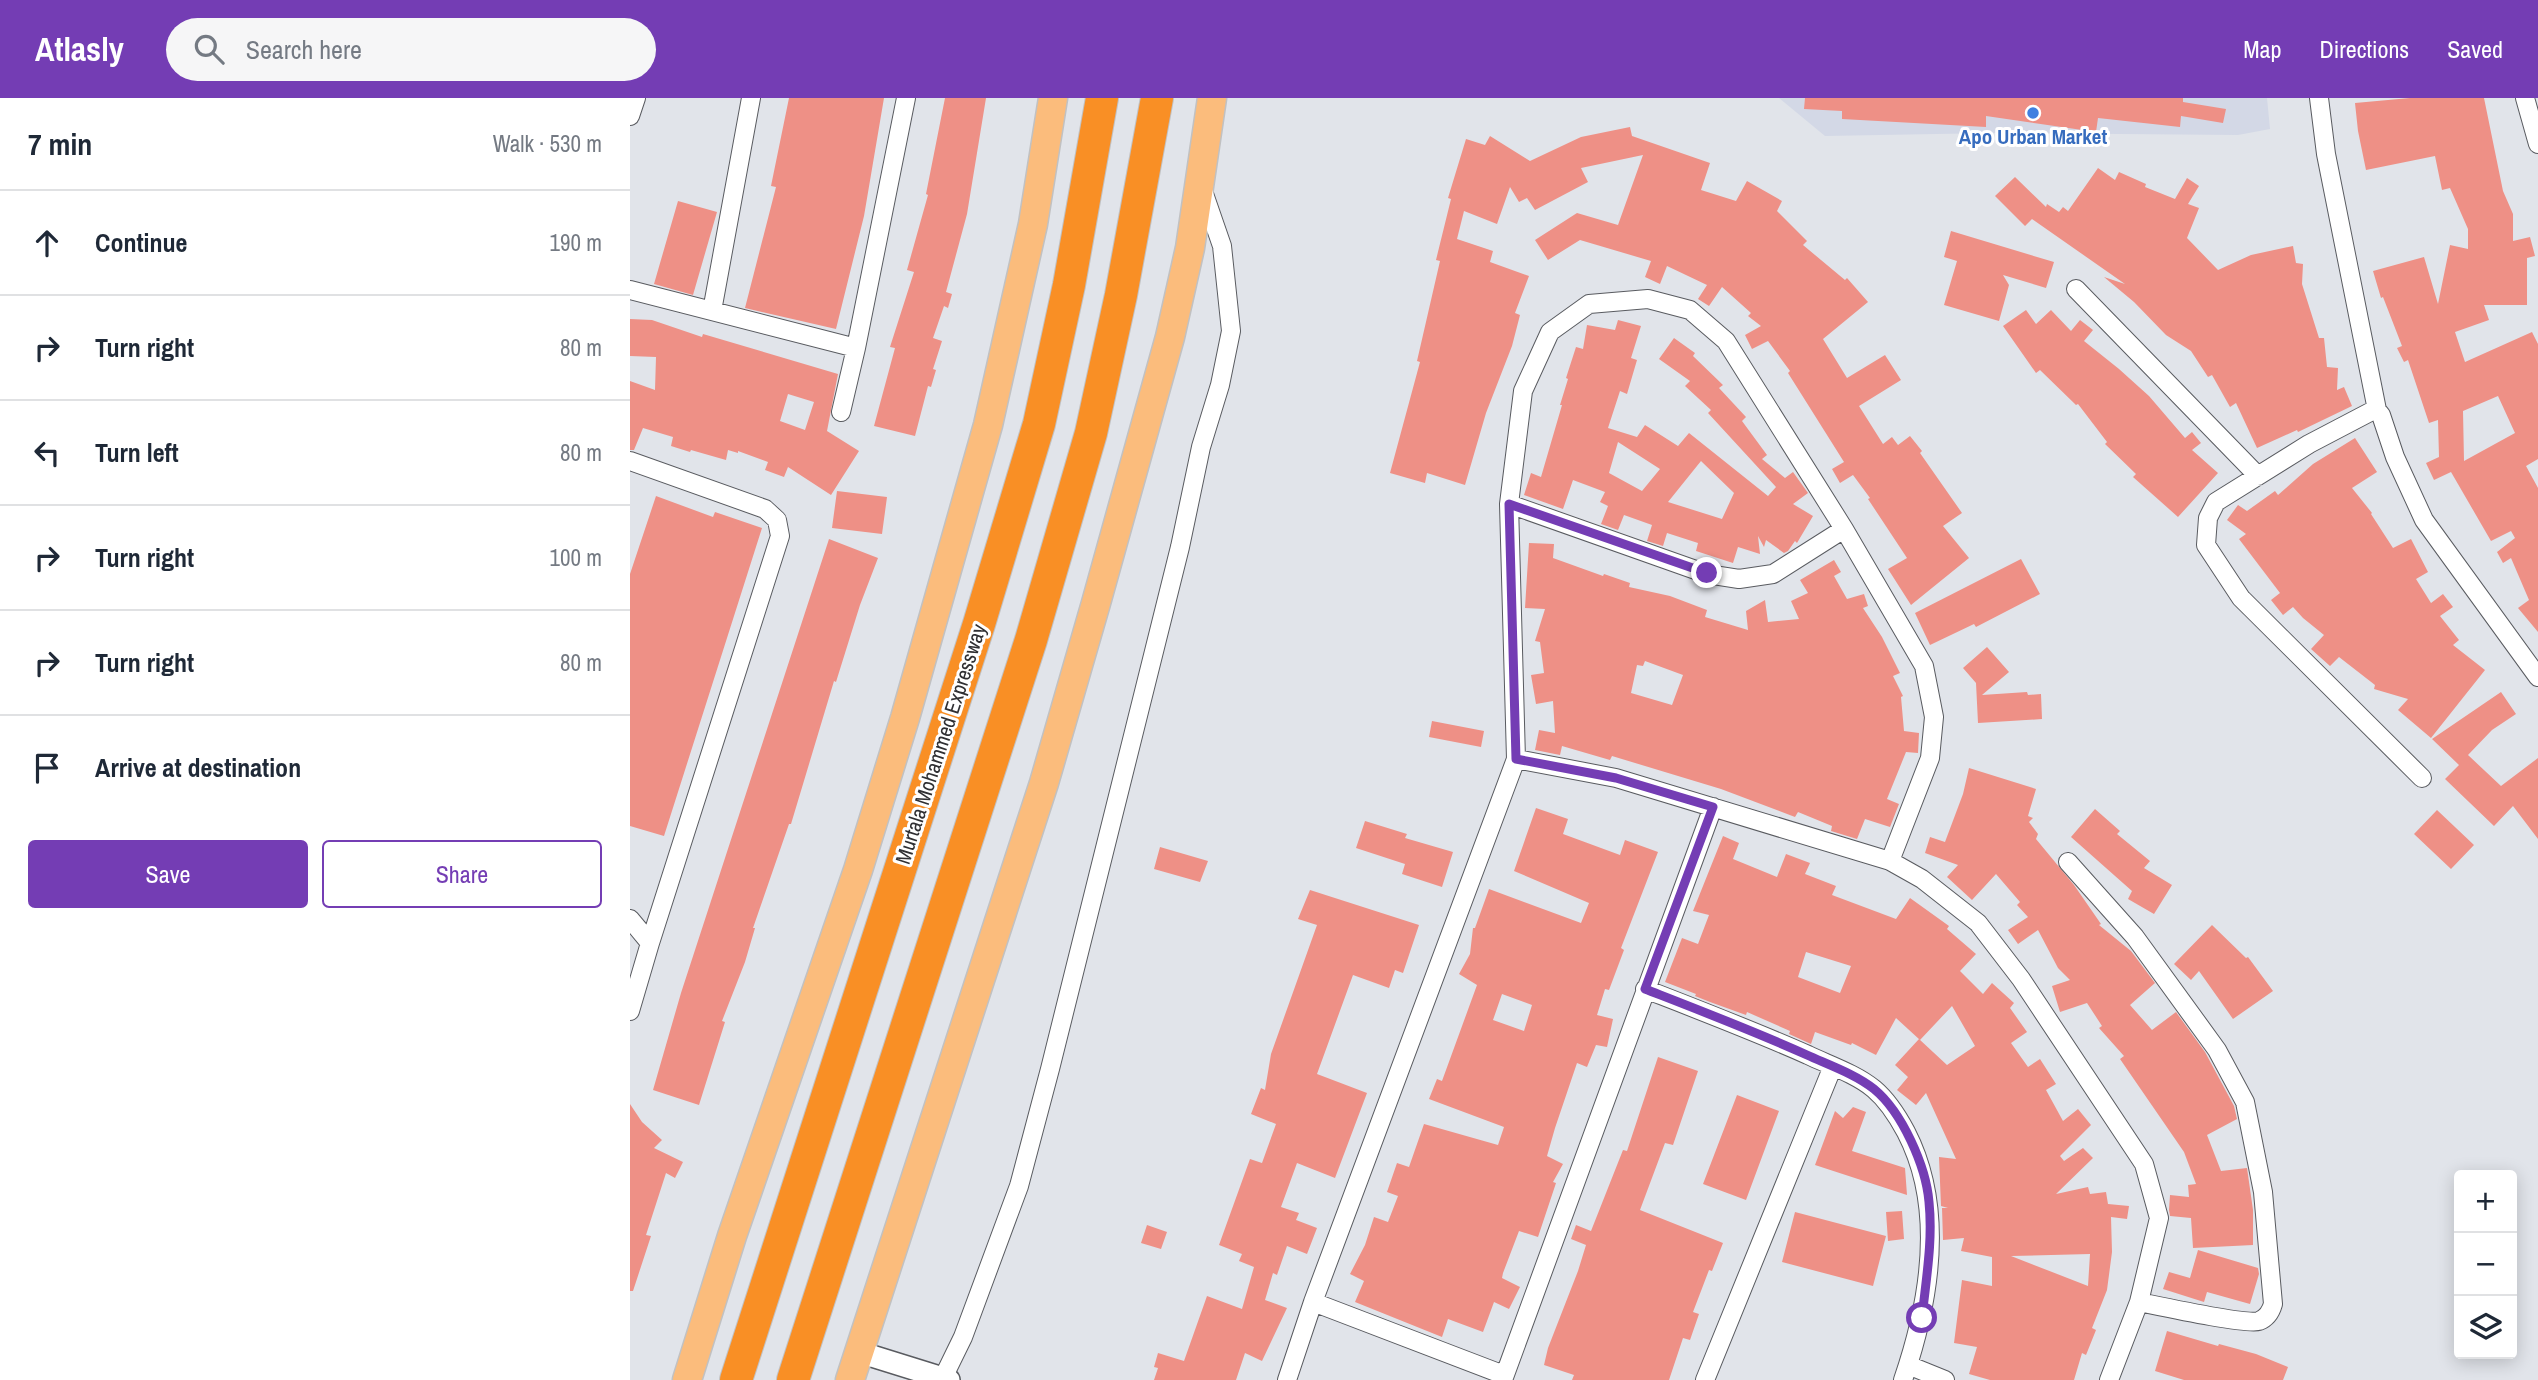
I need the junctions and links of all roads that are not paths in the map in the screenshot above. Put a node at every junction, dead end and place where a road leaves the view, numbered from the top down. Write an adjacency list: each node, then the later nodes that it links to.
1 (636, 98): 10 (street)
2 (751, 98): 15 (street)
3 (906, 98): 16 (street)
4 (1053, 98): 40 (main road)
5 (1102, 98): 41 (highway, Murtala Mohammed Expressway)
6 (1157, 98): 42 (highway)
7 (1212, 98): 12 (main road)
8 (2319, 98): 17 (street)
9 (2525, 98): 11 (street)
10 (630, 116)
11 (2538, 144)
12 (1199, 181): 36 (main road); 39 (street)
13 (630, 289): 15 (street)
14 (2076, 289): 20 (street)
15 (712, 311): 16 (street)
16 (856, 348): 18 (street)
17 (2376, 410): 20 (street); 23 (street)
18 (841, 412)
19 (630, 461): 30 (street)
20 (2258, 476): 25 (street)
21 (1509, 504): 22 (street); 22 (street); 24 (street)
22 (1844, 529): 27 (street)
23 (2538, 677)
24 (1516, 759): 26 (street); 34 (street)
25 (2422, 778)
26 (1713, 807): 27 (street); 31 (street)
27 (1890, 861): 35 (street)
28 (2068, 862): 35 (street)
29 (630, 919): 30 (street)
30 (650, 943): 32 (street)
31 (1645, 989): 33 (street); 38 (street)
32 (630, 1011)
33 (1833, 1066): 37 (street); 45 (street)
34 (1313, 1302): 38 (street); 44 (street)
35 (2139, 1302): 47 (street)
36 (859, 1352): 39 (street); 43 (main road)
37 (1905, 1373): 46 (street)
38 (1503, 1378)
39 (946, 1379)
40 (687, 1380)
41 (736, 1380)
42 (793, 1380)
43 (850, 1380)
44 (1287, 1380)
45 (1705, 1380)
46 (1945, 1380)
47 (2109, 1380)

